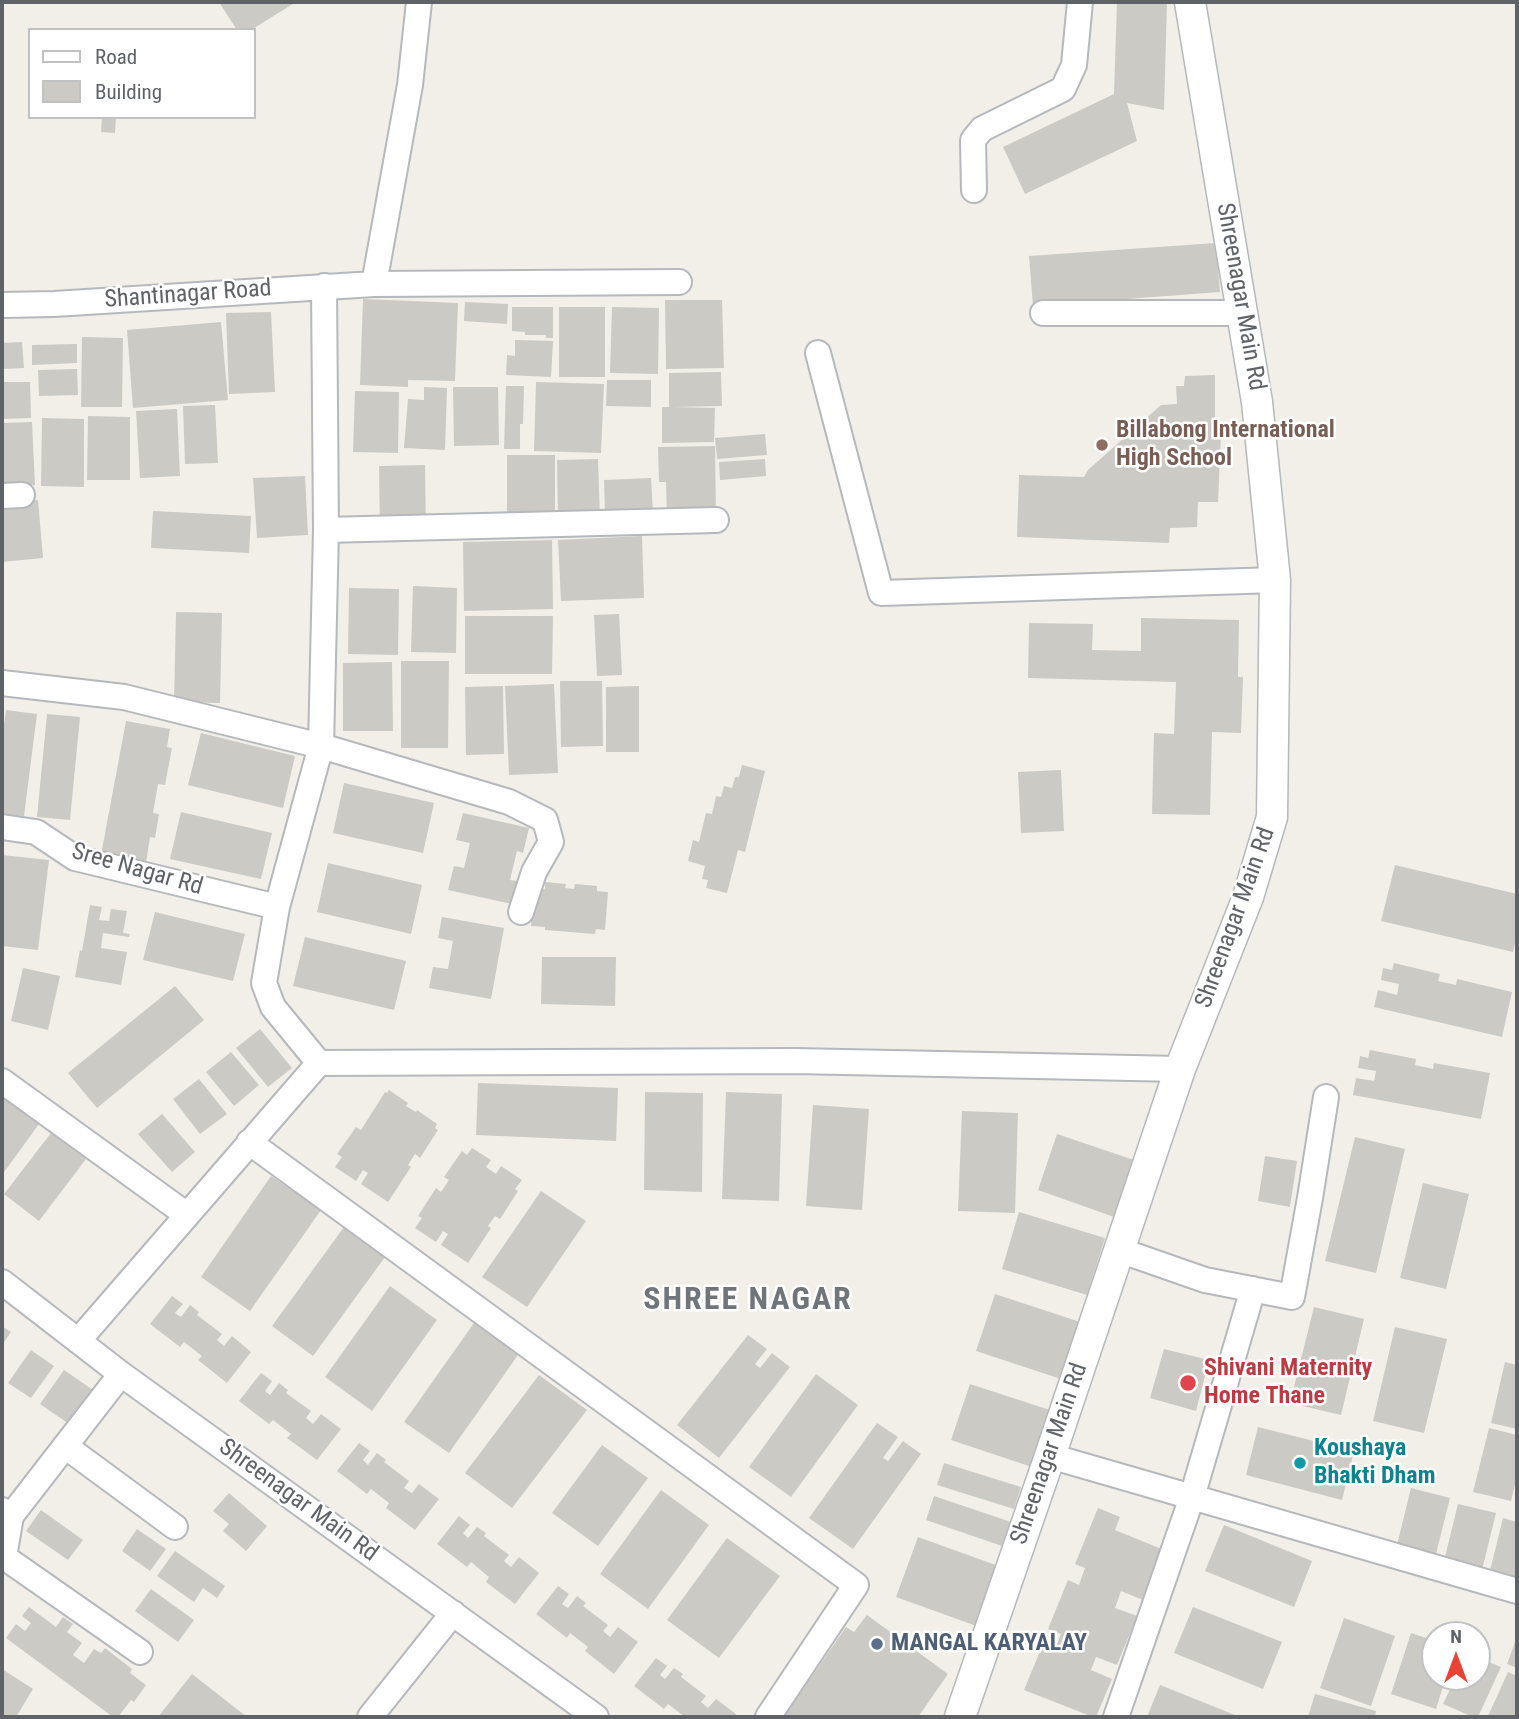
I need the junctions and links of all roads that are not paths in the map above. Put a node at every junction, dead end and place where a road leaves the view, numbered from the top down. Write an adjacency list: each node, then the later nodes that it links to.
1 (419, 2): 6 (street)
2 (1080, 2): 4 (street)
3 (1190, 2): 10 (street, Shreenagar Main Rd)
4 (974, 190)
5 (679, 282): 6 (street, Shantinagar Road)
6 (374, 284): 7 (street, Shantinagar Road)
7 (324, 286): 8 (street, Shantinagar Road); 13 (street)
8 (2, 305)
9 (1043, 313): 10 (street)
10 (1242, 313): 14 (street, Shreenagar Main Rd)
11 (818, 353): 14 (street)
12 (716, 520): 13 (street)
13 (326, 530): 16 (street)
14 (1275, 580): 21 (street, Shreenagar Main Rd)
15 (2, 682): 16 (street)
16 (321, 746): 18 (street); 19 (street)
17 (2, 827): 18 (street, Sree Nagar Rd)
18 (277, 907): 20 (street)
19 (521, 912)
20 (319, 1063): 21 (street); 24 (street)
21 (1180, 1069): 26 (street, Shreenagar Main Rd)
22 (2, 1081): 25 (street)
23 (1326, 1097): 28 (street)
24 (250, 1142): 25 (street); 41 (street)
25 (187, 1215): 29 (street)
26 (1119, 1250): 28 (street); 32 (street, Shreenagar Main Rd)
27 (2, 1282): 29 (street, Shreenagar Main Rd)
28 (1253, 1289): 33 (street)
29 (78, 1341): 30 (street, Shreenagar Main Rd)
30 (121, 1374): 31 (street); 37 (street, Shreenagar Main Rd)
31 (65, 1446): 34 (street); 35 (street)
32 (1050, 1456): 33 (street); 42 (street, Shreenagar Main Rd)
33 (1192, 1497): 36 (street); 43 (street)
34 (6, 1513): 38 (street)
35 (175, 1527)
36 (1517, 1591)
37 (453, 1613): 39 (street); 40 (street, Shreenagar Main Rd)
38 (140, 1652)
39 (370, 1717)
40 (596, 1717)
41 (768, 1717)
42 (960, 1717)
43 (1116, 1717)

